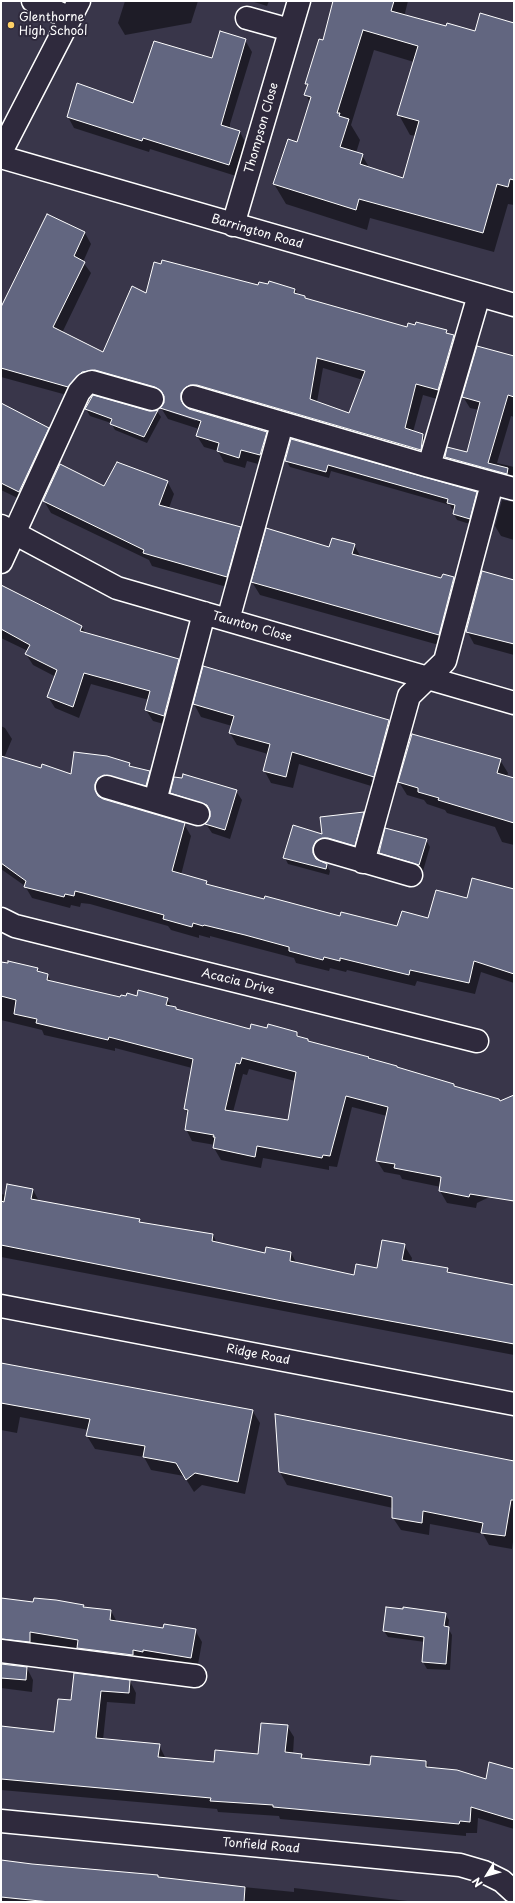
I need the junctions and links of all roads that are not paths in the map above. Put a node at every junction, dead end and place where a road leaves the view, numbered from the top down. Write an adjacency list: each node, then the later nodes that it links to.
1 (33, 1): 3 (street)
2 (299, 1): 5 (street, Thompson Close)
3 (74, 10): 6 (street)
4 (248, 18): 5 (street)
5 (290, 30): 8 (street, Thompson Close)
6 (1, 152)
7 (1, 157): 8 (street, Barrington Road)
8 (233, 225): 9 (street, Barrington Road)
9 (480, 295): 10 (street, Barrington Road); 16 (street)
10 (514, 305)
11 (193, 397): 16 (street)
12 (152, 399): 20 (street)
13 (233, 422): 14 (street)
14 (279, 435): 15 (street); 23 (street)
15 (330, 448)
16 (435, 473): 17 (street); 18 (street)
17 (514, 489)
18 (489, 495): 19 (street); 24 (street)
19 (514, 502)
20 (8, 530): 21 (street); 22 (street, Taunton Close)
21 (1, 562)
22 (204, 613): 23 (street, Taunton Close); 27 (street)
23 (228, 620): 24 (street, Taunton Close)
24 (428, 677): 25 (street, Taunton Close); 30 (street)
25 (514, 703)
26 (107, 787): 27 (street)
27 (155, 801): 28 (street)
28 (198, 814)
29 (325, 850): 30 (street)
30 (363, 862): 31 (street)
31 (411, 875)
32 (1, 919): 33 (street, Acacia Drive)
33 (477, 1041)
34 (1, 1306): 35 (street, Ridge Road)
35 (514, 1404)
36 (1, 1651): 37 (street)
37 (195, 1676)
38 (1, 1821): 39 (street, Tonfield Road)
39 (514, 1892)

